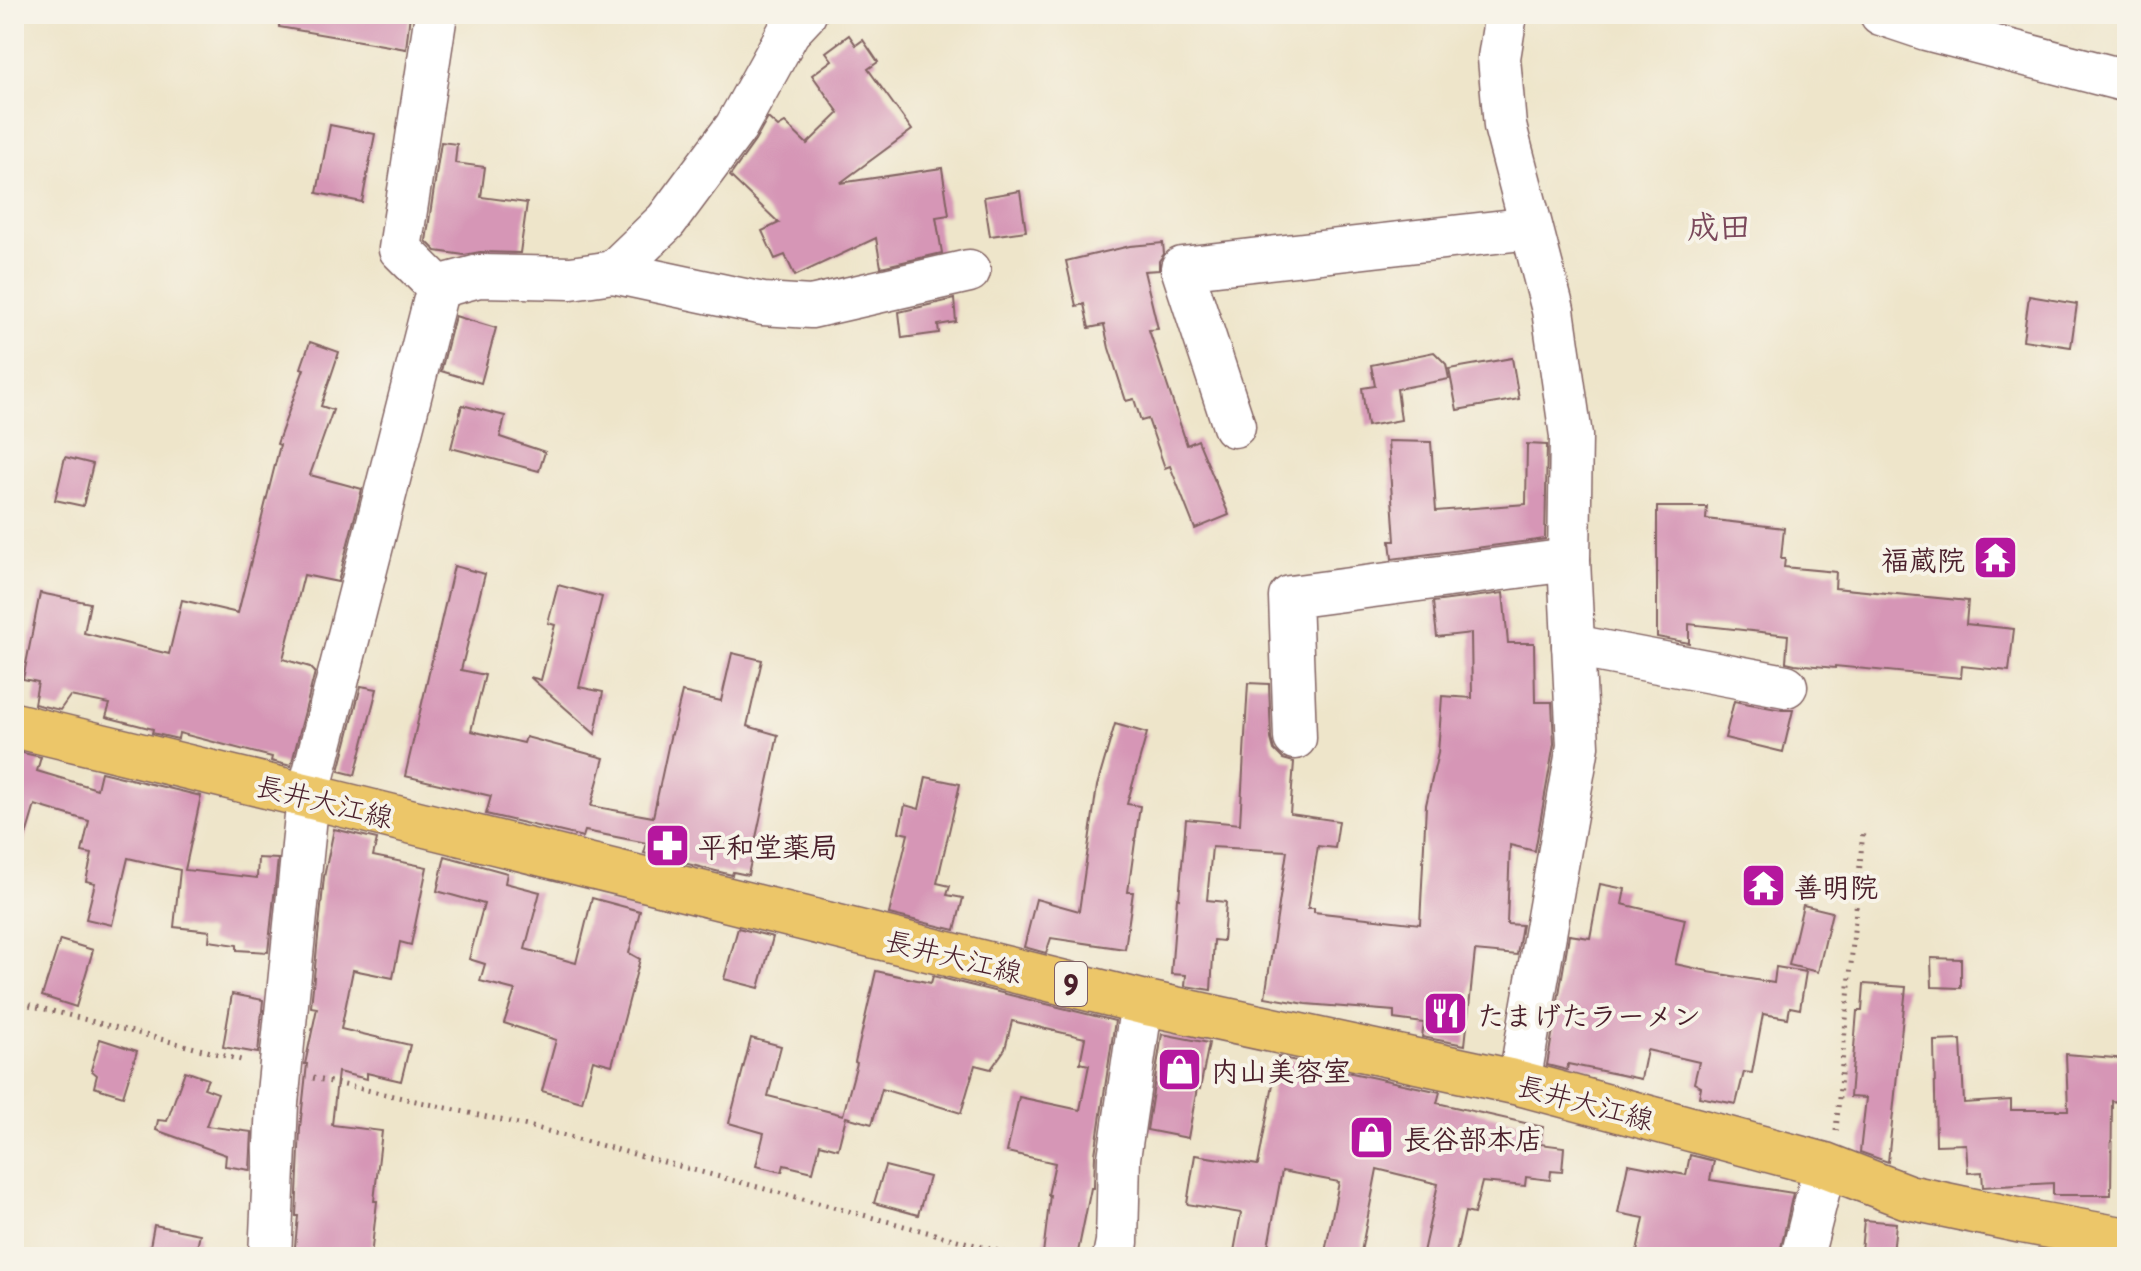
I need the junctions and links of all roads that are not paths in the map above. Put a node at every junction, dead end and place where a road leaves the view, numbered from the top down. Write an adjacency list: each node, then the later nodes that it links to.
1 (436, 14): 9 (street)
2 (805, 14): 8 (street)
3 (1506, 14): 6 (street)
4 (1881, 14): 5 (street)
5 (2127, 81)
6 (1531, 228): 10 (street); 11 (street)
7 (969, 271): 8 (street)
8 (613, 272): 9 (street)
9 (438, 287): 16 (street)
10 (1234, 426)
11 (1569, 560): 12 (street); 15 (street)
12 (1573, 646): 13 (street); 18 (street)
13 (1786, 686)
14 (14, 725): 16 (main road, 長井大江線 / 9)
15 (1295, 738)
16 (308, 796): 17 (main road, 長井大江線 / 9); 21 (street)
17 (1142, 1002): 18 (main road, 長井大江線 / 9); 22 (street)
18 (1519, 1083): 19 (main road, 長井大江線 / 9)
19 (1829, 1167): 20 (main road, 長井大江線 / 9); 23 (street)
20 (2127, 1240)
21 (270, 1257)
22 (1114, 1257)
23 (1802, 1257)

